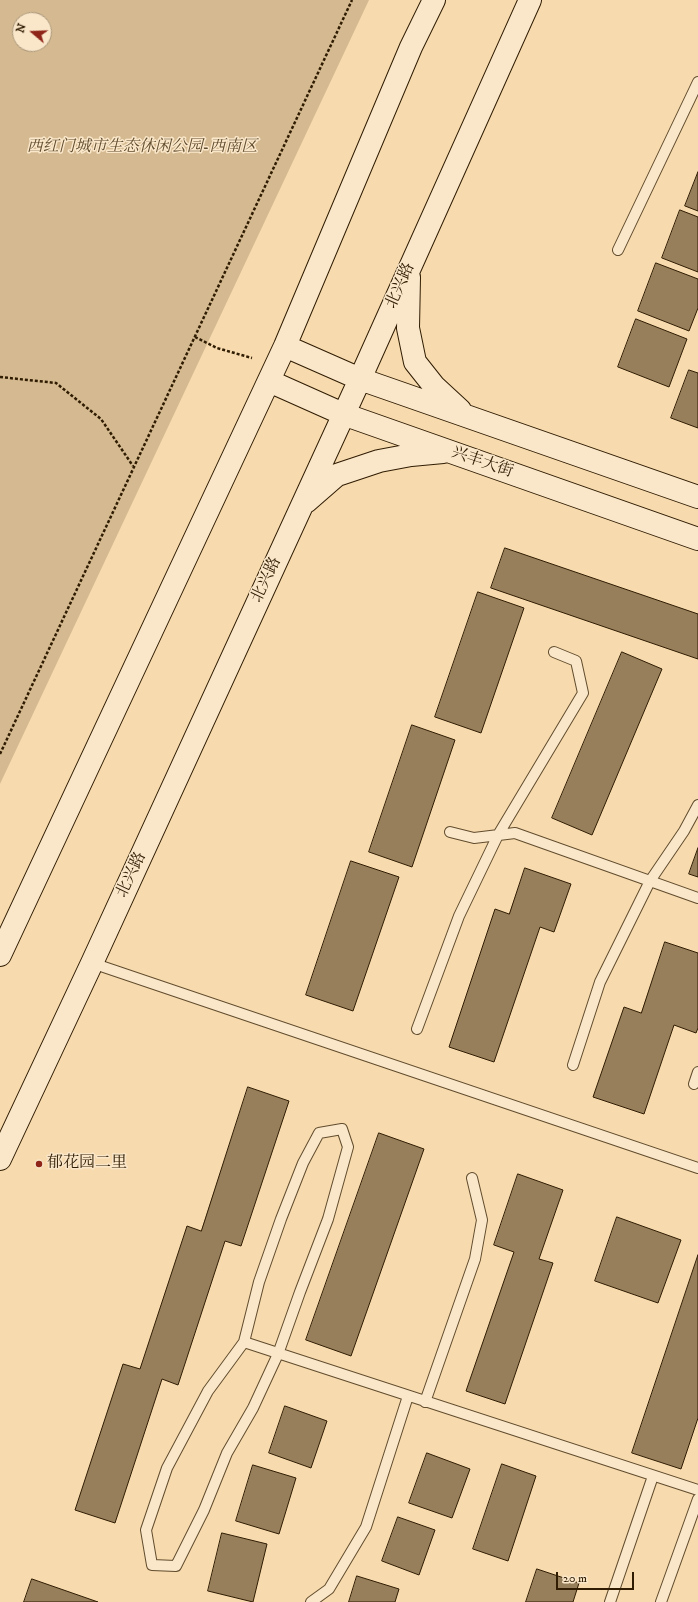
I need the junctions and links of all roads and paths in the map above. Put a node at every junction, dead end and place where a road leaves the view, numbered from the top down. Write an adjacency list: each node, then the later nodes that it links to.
1 (352, 0): 7 (path)
2 (434, 0): 8 (main road)
3 (530, 0): 6 (main road, 北兴路)
4 (698, 82): 5 (lane)
5 (618, 250)
6 (409, 268): 10 (main road, 北兴路); 12 (main road)
7 (195, 337): 8 (path); 14 (path)
8 (277, 364): 10 (main road); 11 (main road, 兴丰大街); 25 (main road)
9 (0, 377): 14 (path)
10 (360, 379): 11 (main road, 北兴路); 12 (main road)
11 (343, 414): 13 (main road, 兴丰大街); 16 (main road, 北兴路)
12 (467, 416): 15 (main road)
13 (450, 452): 16 (main road); 17 (main road, 兴丰大街)
14 (134, 467): 19 (path)
15 (698, 496)
16 (301, 506): 26 (main road, 北兴路)
17 (698, 539)
18 (554, 652): 22 (lane)
19 (0, 754)
20 (698, 805): 23 (lane)
21 (450, 832): 22 (lane)
22 (498, 835): 23 (lane); 27 (lane)
23 (650, 881): 24 (lane); 28 (lane)
24 (698, 898)
25 (0, 955)
26 (92, 963): 31 (main road, 北兴路); 32 (lane)
27 (417, 1029)
28 (573, 1065)
29 (698, 1072): 30 (lane)
30 (694, 1084)
31 (0, 1159)
32 (698, 1168)
33 (472, 1178): 37 (lane)
34 (244, 1342): 35 (lane); 35 (lane); 35 (lane)
35 (278, 1354): 36 (lane)
36 (408, 1396): 37 (lane); 41 (lane)
37 (425, 1402): 38 (lane)
38 (652, 1476): 39 (lane); 42 (lane)
39 (698, 1490)
40 (698, 1500): 43 (lane)
41 (311, 1602)
42 (610, 1602)
43 (661, 1602)

